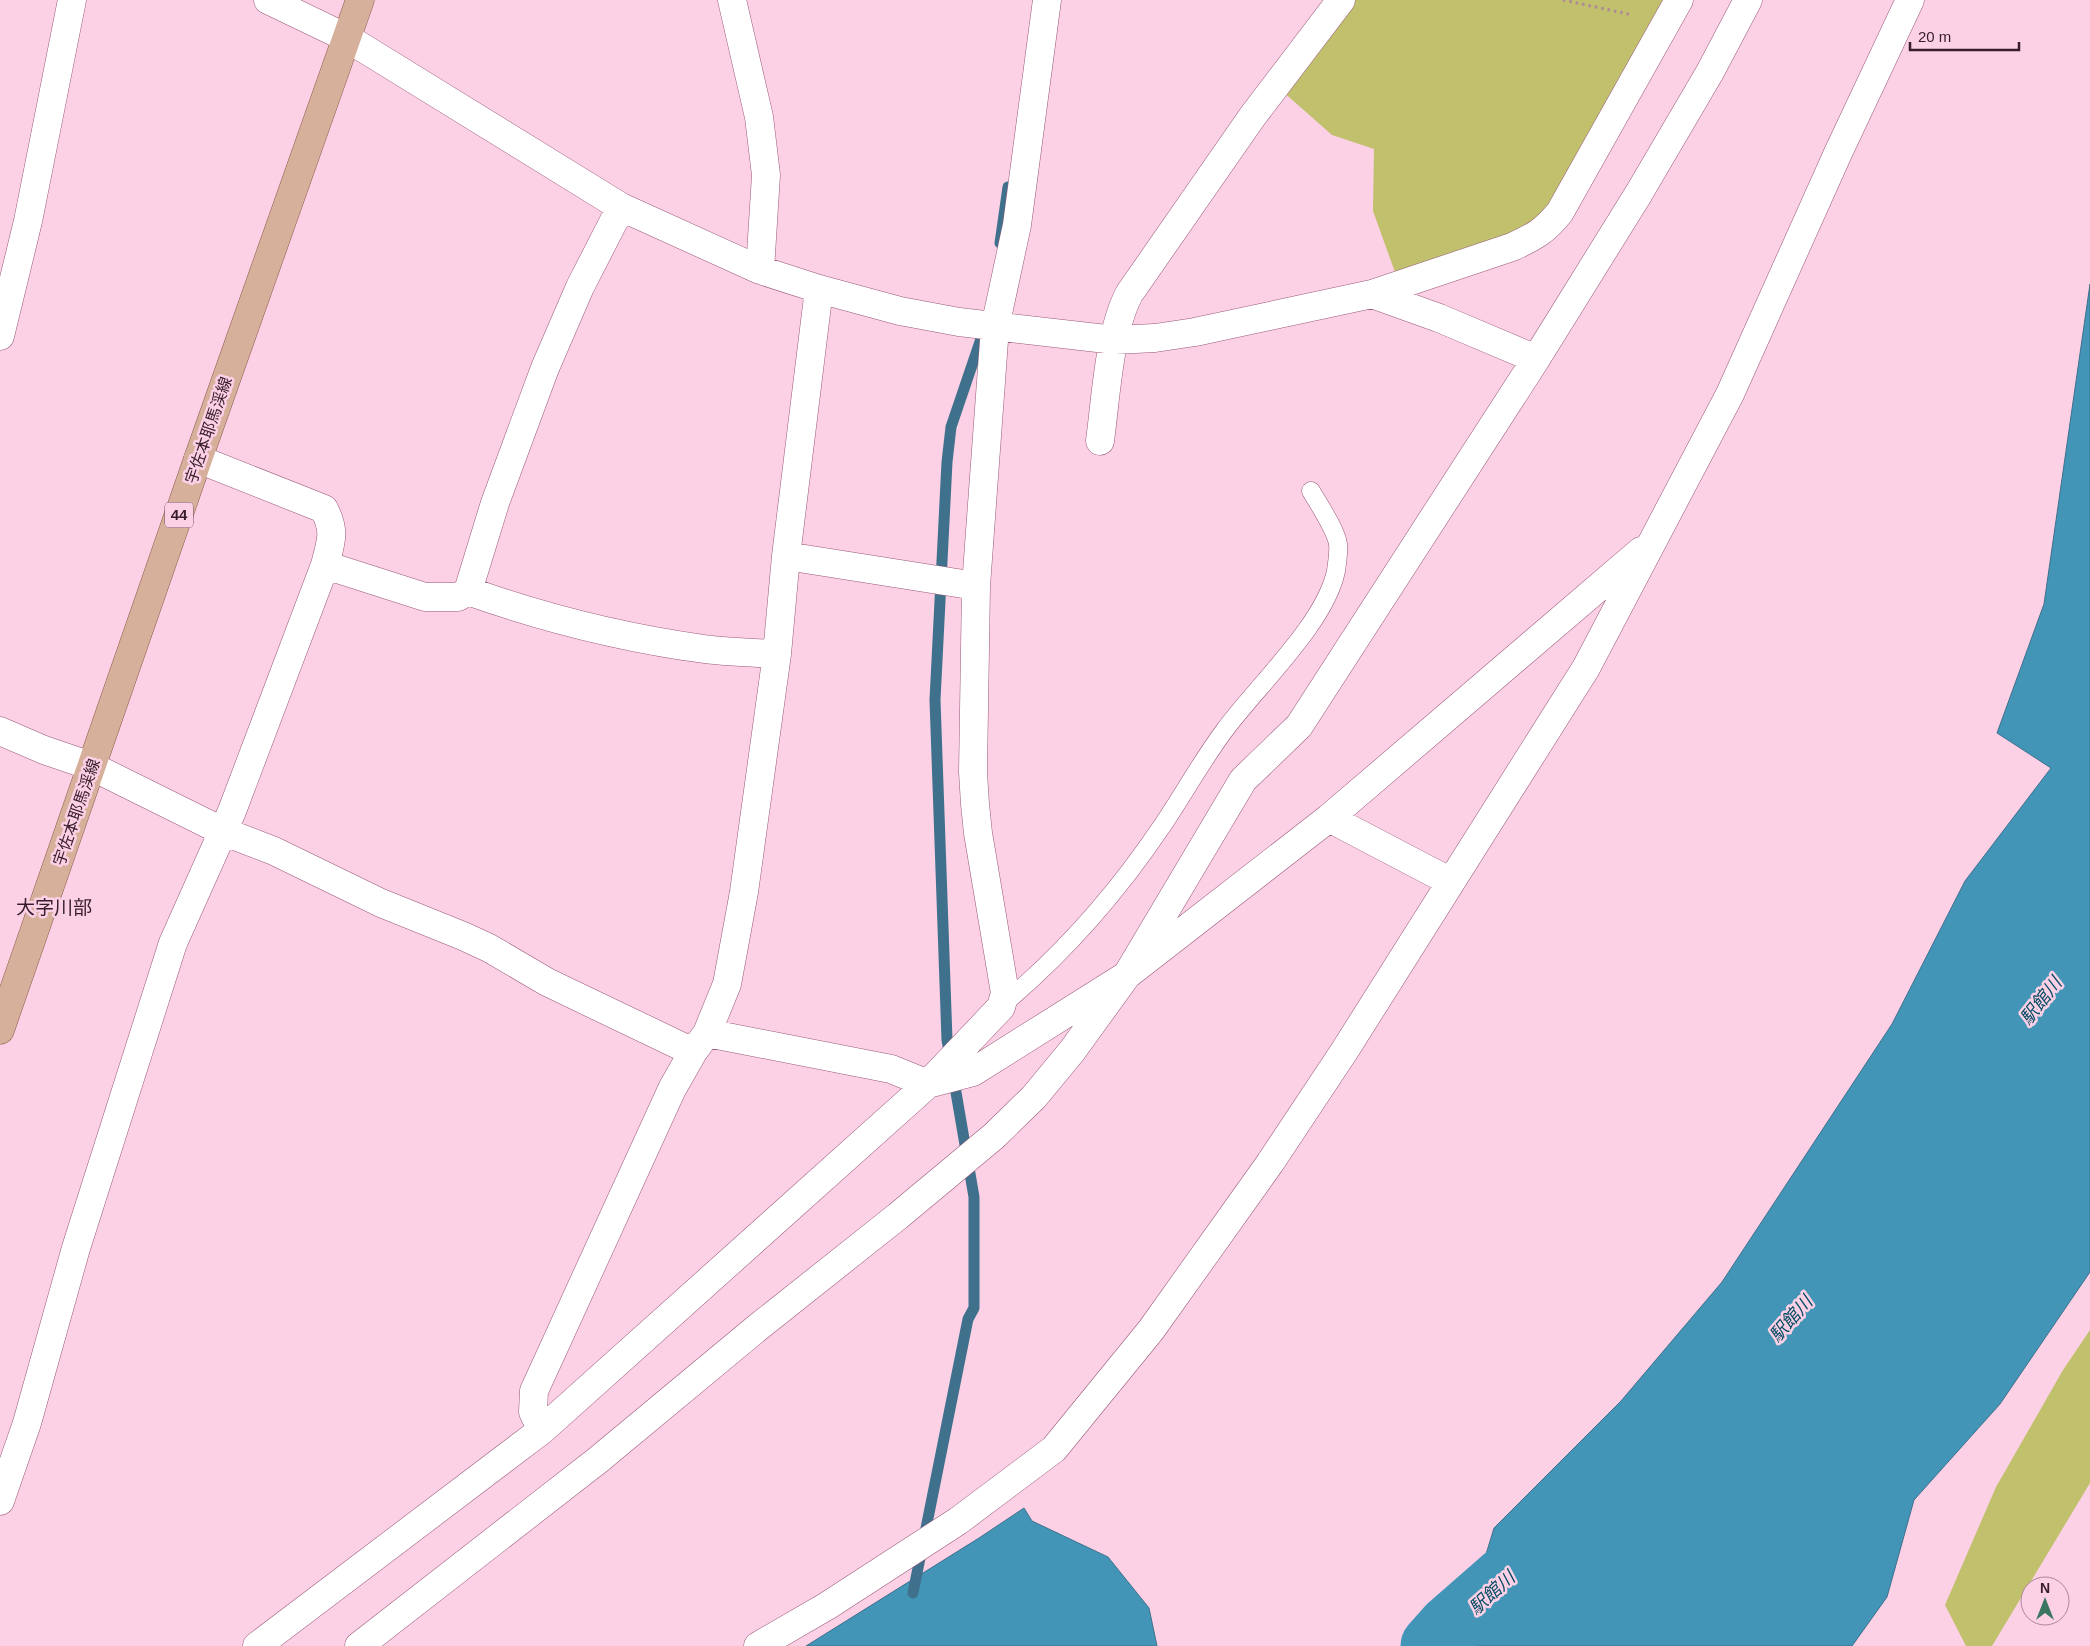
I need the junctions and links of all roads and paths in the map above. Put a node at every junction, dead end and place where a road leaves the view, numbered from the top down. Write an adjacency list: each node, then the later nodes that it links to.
1 (72, 0): 17 (street)
2 (268, 0): 11 (street)
3 (360, 0): 11 (main road, 宇佐本耶馬渓線 / 44)
4 (732, 0): 13 (street)
5 (1047, 0): 16 (street)
6 (1341, 0): 18 (street)
7 (1563, 0): 10 (path)
8 (1748, 0): 19 (street)
9 (1910, 0): 23 (street)
10 (1673, 11): 15 (street)
11 (347, 38): 12 (street); 21 (main road, 宇佐本耶馬渓線 / 44)
12 (621, 207): 13 (street); 27 (street)
13 (760, 270): 14 (street)
14 (819, 290): 16 (street); 24 (street)
15 (1372, 294): 18 (street); 19 (street)
16 (995, 327): 18 (street); 26 (street)
17 (0, 336)
18 (1115, 340): 20 (street)
19 (1536, 359): 34 (street)
20 (1100, 441)
21 (198, 459): 25 (street); 30 (main road, 宇佐本耶馬渓線 / 44)
22 (1311, 491): 35 (lane)
23 (1653, 541): 31 (street); 33 (street)
24 (786, 556): 26 (street); 28 (street)
25 (325, 565): 27 (street); 32 (street)
26 (976, 586): 35 (street)
27 (468, 591): 28 (street)
28 (777, 654): 37 (street)
29 (0, 731): 30 (street)
30 (92, 766): 32 (street); 36 (main road, 宇佐本耶馬渓線 / 44)
31 (1329, 818): 33 (street); 34 (street)
32 (222, 831): 37 (street); 40 (street)
33 (1451, 882): 43 (street)
34 (1127, 975): 38 (street); 42 (street)
35 (1001, 1007): 38 (street)
36 (0, 1030)
37 (700, 1043): 38 (street); 39 (street)
38 (928, 1084): 39 (street)
39 (542, 1430): 41 (street)
40 (0, 1501)
41 (257, 1646)
42 (359, 1646)
43 (758, 1646)

